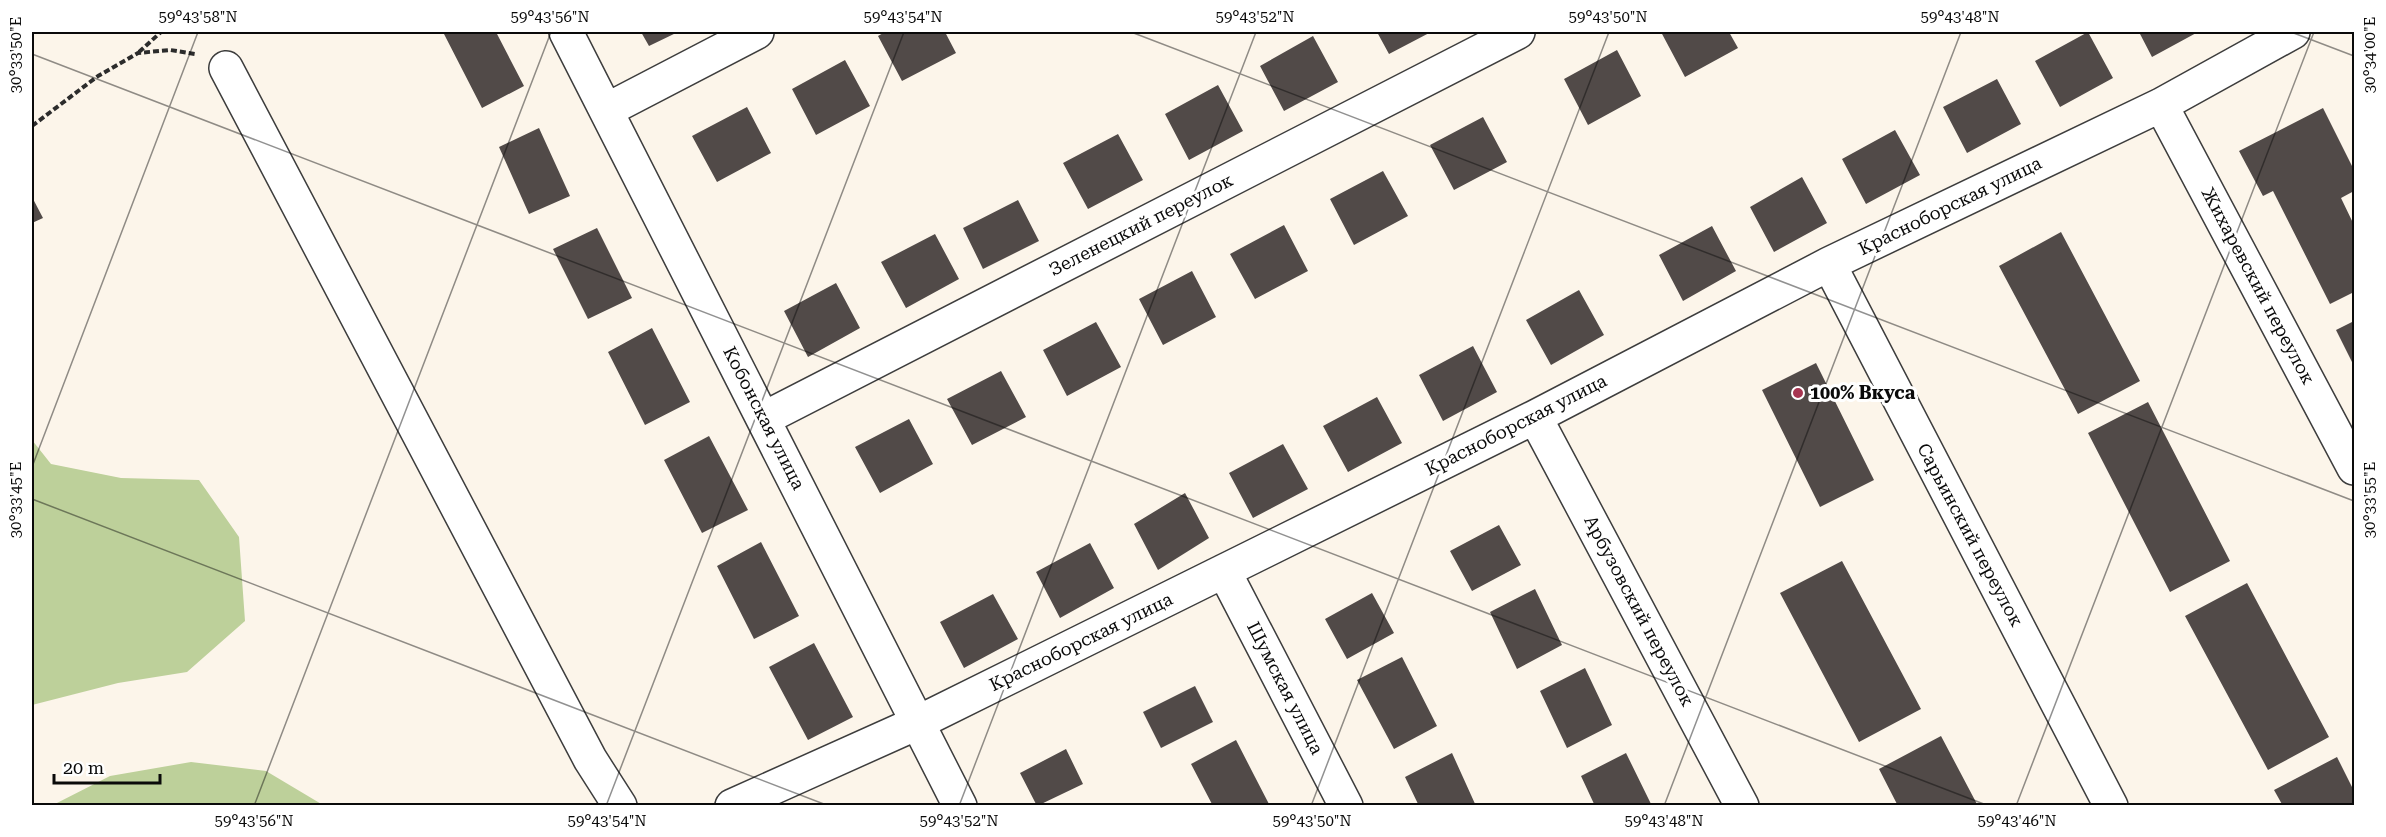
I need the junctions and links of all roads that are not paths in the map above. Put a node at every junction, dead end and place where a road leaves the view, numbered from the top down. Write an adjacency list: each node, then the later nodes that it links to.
1 (566, 32): 7 (street, Кобонская улица)
2 (758, 32): 7 (street)
3 (1518, 32): 10 (street, Зеленецкий переулок)
4 (2293, 32): 6 (street, Красноборская улица)
5 (226, 68): 14 (street)
6 (2161, 105): 8 (street, Красноборская улица); 11 (street, Жихаревский переулок)
7 (607, 110): 10 (street, Кобонская улица)
8 (1829, 264): 9 (street, Красноборская улица); 19 (street, Сарьинский переулок)
9 (1535, 417): 12 (street, Красноборская улица); 18 (street, Арбузовский переулок)
10 (765, 418): 13 (street, Кобонская улица)
11 (2355, 468)
12 (1224, 571): 13 (street, Красноборская улица); 17 (street, Шумская улица)
13 (917, 723): 15 (street, Красноборская улица); 16 (street, Кобонская улица)
14 (620, 806)
15 (732, 806)
16 (960, 806)
17 (1346, 806)
18 (1742, 806)
19 (2112, 806)

